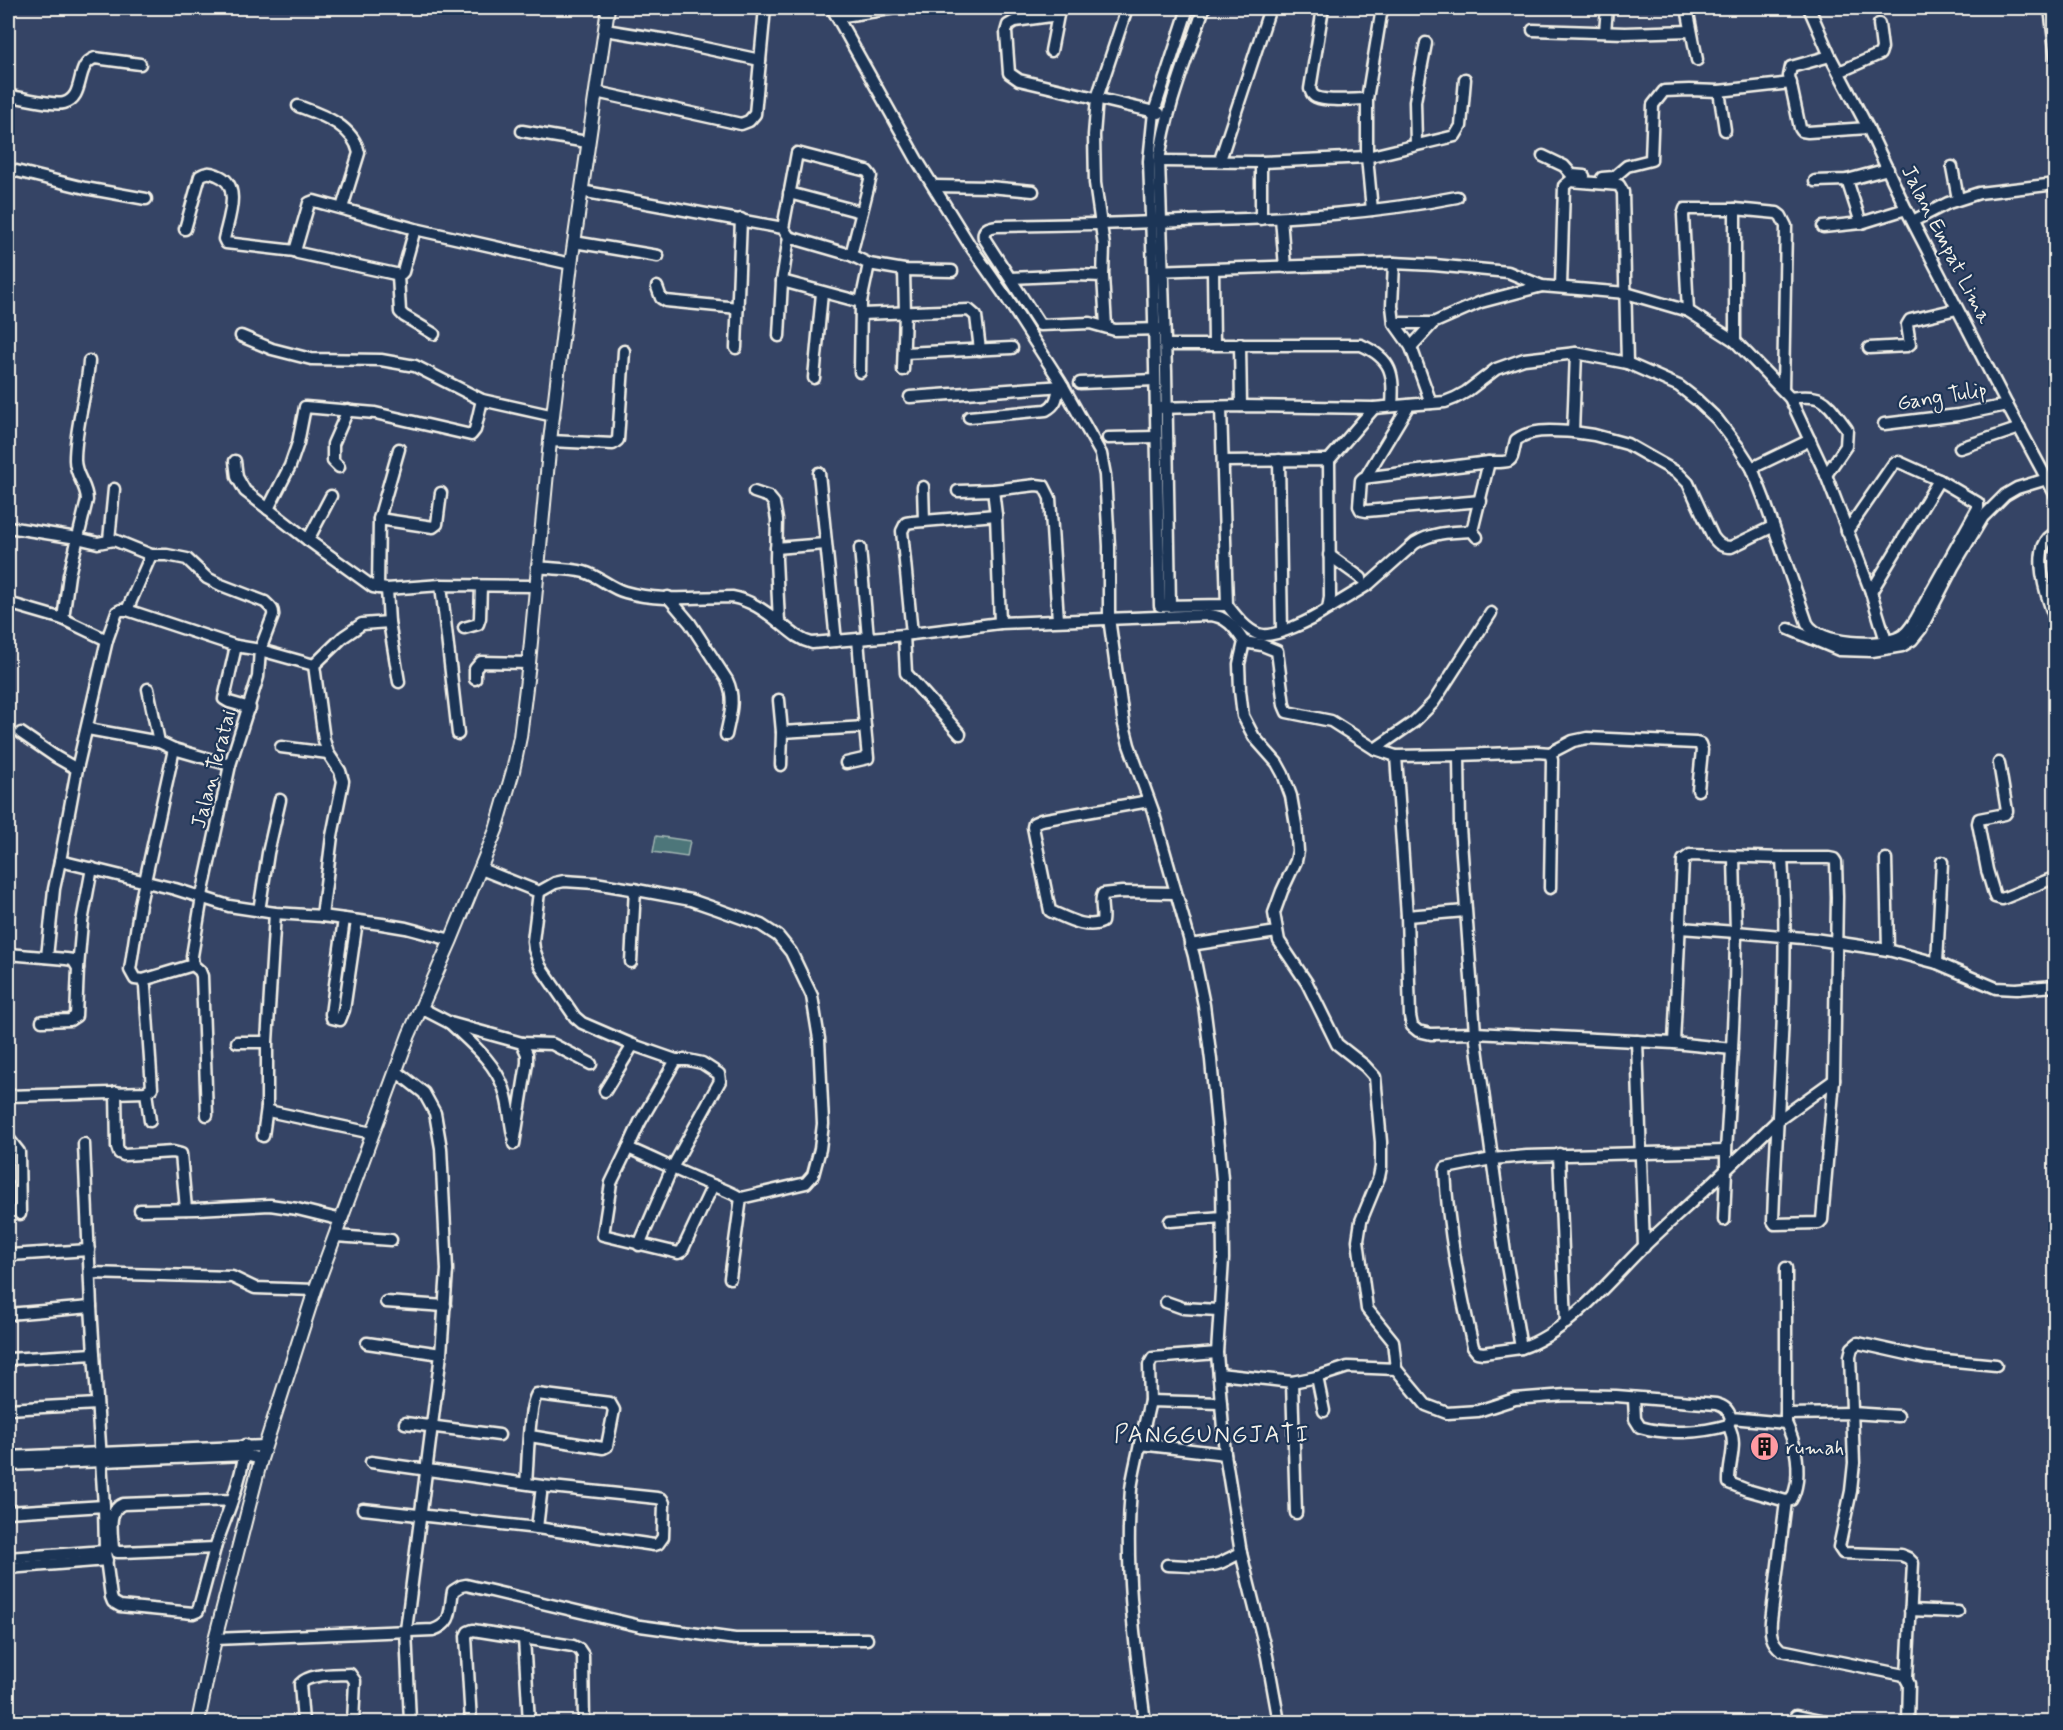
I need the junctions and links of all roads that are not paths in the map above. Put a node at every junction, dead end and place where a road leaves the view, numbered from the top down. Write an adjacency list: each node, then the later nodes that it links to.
1 (608, 8): 17 (street)
2 (765, 8): 25 (street)
3 (896, 8): 15 (street)
4 (1127, 8): 34 (street)
5 (1188, 8): 37 (street)
6 (1203, 8): 38 (street)
7 (1270, 8): 46 (street)
8 (1323, 8): 35 (street)
9 (1382, 8): 35 (street)
10 (1607, 8): 20 (street)
11 (1687, 8): 19 (street)
12 (1809, 8): 23 (street, Jalan Empat Lima)
13 (2050, 8): 24 (street)
14 (1059, 11): 22 (street); 34 (street)
15 (834, 13): 55 (street)
16 (1879, 24): 28 (street)
17 (605, 30): 25 (street); 32 (street)
18 (1533, 30): 20 (street)
19 (1691, 31): 20 (street); 26 (street)
20 (1605, 32)
21 (1426, 43): 43 (street)
22 (1051, 51)
23 (1830, 56): 28 (street, Jalan Empat Lima); 30 (street)
24 (2055, 57)
25 (760, 60): 32 (street)
26 (1697, 60)
27 (140, 64): 33 (street)
28 (1839, 72): 39 (street, Jalan Empat Lima)
29 (1465, 80): 43 (street)
30 (1791, 83): 31 (street); 39 (street)
31 (1719, 91): 40 (street); 44 (street)
32 (596, 92): 42 (street)
33 (8, 96)
34 (1097, 98): 37 (street); 73 (street)
35 (1367, 99): 45 (street)
36 (298, 106): 62 (street)
37 (1154, 112): 38 (street); 71 (street)
38 (1168, 116): 47 (street)
39 (1868, 128): 51 (street, Jalan Empat Lima)
40 (1725, 130)
41 (522, 131): 42 (street)
42 (587, 142): 56 (street)
43 (1416, 144): 45 (street)
44 (1543, 156)
45 (1367, 157): 48 (street); 65 (street)
46 (1220, 160): 47 (street); 48 (street)
47 (1159, 161): 71 (street)
48 (1261, 162): 69 (street)
49 (1952, 167): 61 (street)
50 (8, 169): 60 (street)
51 (1888, 169): 52 (street); 63 (street, Jalan Empat Lima)
52 (1847, 180): 53 (street); 72 (street)
53 (1815, 181)
54 (2055, 183): 61 (street)
55 (934, 186): 57 (street); 133 (street)
56 (581, 190): 68 (street); 78 (street)
57 (1033, 191)
58 (789, 193): 66 (street); 66 (street); 77 (street)
59 (1457, 197): 65 (street)
60 (146, 199)
61 (1958, 199): 70 (street)
62 (342, 208): 76 (street); 79 (street)
63 (1906, 208): 70 (street, Jalan Empat Lima); 72 (street)
64 (1735, 209): 104 (street); 114 (street); 134 (street)
65 (1372, 210): 67 (street)
66 (861, 212): 80 (street)
67 (1281, 218): 69 (street); 85 (street)
68 (741, 219): 77 (street); 102 (street)
69 (1261, 219): 71 (street)
70 (1913, 221): 103 (street, Jalan Empat Lima)
71 (1156, 223): 73 (street); 87 (street)
72 (1861, 223): 74 (street)
73 (1102, 224): 92 (street); 93 (street)
74 (1822, 227)
75 (184, 229): 79 (street)
76 (415, 229): 83 (street); 91 (street)
77 (786, 233): 80 (street); 94 (street)
78 (574, 242): 81 (street); 83 (street)
79 (296, 250): 91 (street)
80 (851, 255): 84 (street)
81 (657, 256)
82 (1394, 263): 85 (street); 90 (street); 107 (street)
83 (570, 264): 146 (street)
84 (869, 264): 86 (street); 101 (street)
85 (1285, 267): 88 (street)
86 (904, 270): 89 (street); 105 (street)
87 (1158, 270): 88 (street); 110 (street)
88 (1213, 270): 115 (street)
89 (952, 272)
90 (1508, 272): 95 (street); 100 (street)
91 (398, 275): 111 (street)
92 (1103, 276): 93 (street); 109 (street)
93 (1011, 278): 109 (street)
94 (782, 281): 98 (street); 113 (street)
95 (1542, 286): 97 (street); 100 (street)
96 (657, 287): 102 (street)
97 (1561, 287): 99 (street); 99 (street)
98 (822, 292): 101 (street); 130 (street)
99 (1626, 293): 104 (street); 127 (street)
100 (1510, 294): 108 (street)
101 (861, 302): 106 (street)
102 (738, 308): 119 (street)
103 (1957, 309): 121 (street); 139 (street, Jalan Empat Lima)
104 (1688, 311): 114 (street)
105 (906, 313): 106 (street); 122 (street); 124 (street)
106 (861, 315): 129 (street)
107 (1394, 323): 108 (street); 118 (street)
108 (1433, 323): 118 (street)
109 (1106, 326): 110 (street)
110 (1159, 330): 117 (street); 131 (street)
111 (434, 334)
112 (241, 336): 136 (street)
113 (778, 336)
114 (1735, 341): 134 (street)
115 (1214, 344): 116 (street); 117 (street)
116 (1240, 344): 140 (street); 141 (street)
117 (1165, 345): 143 (street)
118 (1411, 347): 137 (street)
119 (736, 348)
120 (1012, 348): 122 (street)
121 (1869, 348)
122 (980, 350): 124 (street)
123 (624, 351): 154 (street)
124 (904, 353): 128 (street)
125 (1576, 353): 127 (street); 137 (street); 150 (street)
126 (89, 361): 186 (street)
127 (1627, 363): 163 (street)
128 (903, 370)
129 (860, 372)
130 (814, 378)
131 (1155, 380): 132 (street); 143 (street)
132 (1080, 383)
133 (1061, 386): 135 (street); 147 (street); 209 (street)
134 (1786, 394): 153 (street); 165 (street)
135 (910, 397)
136 (482, 400): 145 (street); 146 (street)
137 (1431, 403): 138 (street)
138 (1409, 405): 141 (street); 166 (street)
139 (2007, 405): 148 (street, Gang Tulip); 149 (street, Jalan Empat Lima)
140 (1241, 406): 142 (street); 144 (street)
141 (1392, 406): 144 (street)
142 (1221, 407): 143 (street); 160 (street)
143 (1161, 408): 151 (street); 205 (street)
144 (1374, 408): 157 (street)
145 (348, 410): 162 (street); 178 (street)
146 (554, 416): 154 (street)
147 (969, 417)
148 (1884, 424)
149 (2020, 428): 155 (street); 167 (street, Jalan Empat Lima)
150 (1573, 432): 161 (street); 183 (street)
151 (1156, 437): 152 (street); 205 (street)
152 (1108, 438)
153 (1810, 440): 163 (street); 165 (street)
154 (550, 441): 194 (street)
155 (1960, 448)
156 (399, 449): 180 (street)
157 (1329, 459): 158 (street); 193 (street)
158 (1278, 460): 160 (street); 218 (street)
159 (235, 461): 178 (street)
160 (1223, 461): 204 (street)
161 (1489, 462): 166 (street); 177 (street)
162 (339, 467)
163 (1752, 468): 183 (street)
164 (819, 473): 189 (street)
165 (1827, 475): 184 (street)
166 (1365, 478): 177 (street)
167 (2047, 479): 176 (street, Jalan Empat Lima); 217 (street)
168 (1939, 480): 184 (street); 201 (street); 223 (street)
169 (923, 487): 181 (street)
170 (114, 489): 187 (street)
171 (993, 490): 172 (street); 179 (street); 211 (street)
172 (958, 491)
173 (754, 492): 190 (street)
174 (441, 493): 180 (street)
175 (331, 496): 188 (street)
176 (2055, 496)
177 (1481, 501): 206 (street)
178 (268, 509): 188 (street)
179 (996, 515): 181 (street); 215 (street)
180 (379, 519): 200 (street)
181 (924, 521): 219 (street)
182 (8, 527): 186 (street)
183 (1772, 527): 223 (street)
184 (1847, 531): 201 (street)
185 (2055, 532): 199 (street)
186 (77, 538): 187 (street); 210 (street)
187 (109, 540): 192 (street)
188 (308, 540): 200 (street)
189 (825, 544): 190 (street); 222 (street)
190 (776, 548): 214 (street)
191 (860, 548): 220 (street)
192 (151, 555): 207 (street); 226 (street, Jalan Teratai)
193 (1329, 555): 195 (street); 206 (street)
194 (537, 567): 198 (street); 202 (street)
195 (1362, 578)
196 (441, 585): 197 (street); 200 (street); 238 (street)
197 (481, 586): 198 (street); 216 (street)
198 (536, 586): 227 (street)
199 (2051, 587): 212 (street)
200 (382, 588): 213 (street)
201 (1871, 592): 223 (street)
202 (668, 597): 214 (street); 240 (street)
203 (8, 603): 210 (street)
204 (1227, 605): 205 (street); 218 (street)
205 (1165, 606)
206 (1328, 609): 218 (street)
207 (127, 610): 221 (street); 225 (street)
208 (1491, 613): 244 (street)
209 (1109, 618): 211 (street); 224 (street); 256 (street)
210 (63, 619): 221 (street)
211 (1058, 620): 215 (street)
212 (2055, 621)
213 (389, 622): 228 (street); 230 (street)
214 (779, 622): 222 (street)
215 (1000, 623): 219 (street)
216 (464, 628)
217 (1789, 629)
218 (1282, 632)
219 (908, 634): 220 (street); 239 (street)
220 (863, 638): 222 (street); 234 (street)
221 (107, 640): 235 (street)
222 (836, 641)
223 (1886, 641)
224 (1244, 642): 244 (street); 279 (street)
225 (236, 646): 226 (street); 233 (street)
226 (260, 650): 228 (street); 233 (street, Jalan Teratai)
227 (529, 663): 229 (street); 263 (street)
228 (314, 664): 245 (street)
229 (475, 679)
230 (399, 682)
231 (148, 689): 241 (street)
232 (779, 700): 236 (street)
233 (250, 708): 251 (street, Jalan Teratai)
234 (865, 727): 236 (street); 249 (street)
235 (88, 729): 241 (street); 253 (street)
236 (782, 732): 252 (street)
237 (21, 734): 253 (street)
238 (458, 734)
239 (960, 734)
240 (726, 735)
241 (159, 742): 243 (street)
242 (281, 747): 245 (street)
243 (174, 749): 251 (street); 265 (street)
244 (1374, 749): 248 (street)
245 (327, 753): 274 (street)
246 (1550, 753): 247 (street); 254 (street); 266 (street)
247 (1459, 755): 248 (street); 272 (street)
248 (1396, 756): 275 (street)
249 (846, 763)
250 (1999, 763): 264 (street)
251 (230, 765): 270 (street, Jalan Teratai)
252 (781, 765)
253 (77, 769): 260 (street)
254 (1698, 790)
255 (280, 800): 271 (street)
256 (1149, 801): 269 (street); 269 (street)
257 (1734, 858): 258 (street); 278 (street); 280 (street)
258 (1782, 858): 281 (street); 284 (street)
259 (1886, 859): 286 (street)
260 (60, 861): 262 (street); 288 (street)
261 (1941, 862): 290 (street)
262 (92, 868): 265 (street); 292 (street)
263 (481, 869): 268 (street); 283 (street)
264 (2055, 878)
265 (146, 881): 270 (street); 293 (street)
266 (1550, 888)
267 (635, 889): 268 (street); 289 (street); 330 (street)
268 (539, 892): 304 (street)
269 (1175, 893): 285 (street)
270 (202, 897): 271 (street); 291 (street, Jalan Teratai)
271 (258, 911): 273 (street)
272 (1465, 911): 275 (street); 298 (street)
273 (275, 913): 274 (street); 301 (street)
274 (322, 916): 276 (street)
275 (1407, 916): 298 (street)
276 (344, 919): 277 (street); 282 (street)
277 (357, 921): 282 (street); 283 (street)
278 (1680, 928): 280 (street); 303 (street)
279 (1277, 932): 285 (street); 362 (street)
280 (1736, 932): 281 (street); 305 (street)
281 (1784, 936): 284 (street); 317 (street)
282 (347, 939): 282 (street)
283 (452, 940): 295 (street)
284 (1837, 943): 286 (street); 309 (street)
285 (1190, 945): 334 (street)
286 (1888, 950): 290 (street)
287 (8, 954): 288 (street)
288 (47, 957): 292 (street)
289 (631, 962)
290 (1937, 963): 294 (street)
291 (193, 965): 293 (street); 315 (street)
292 (78, 968): 296 (street)
293 (143, 980): 312 (street)
294 (2055, 986)
295 (421, 1008): 297 (street); 308 (street)
296 (42, 1021)
297 (450, 1023): 302 (street); 302 (street)
298 (1475, 1033): 299 (street); 326 (street)
299 (1637, 1041): 303 (street); 324 (street)
300 (237, 1042): 301 (street)
301 (267, 1042): 314 (street)
302 (522, 1043): 307 (street)
303 (1674, 1043): 305 (street)
304 (633, 1045): 306 (street); 310 (street)
305 (1732, 1049): 323 (street)
306 (676, 1060): 322 (street); 327 (street)
307 (591, 1064)
308 (396, 1071): 318 (street); 350 (street)
309 (1834, 1080): 317 (street); 317 (street)
310 (605, 1091)
311 (117, 1092): 312 (street); 313 (street); 331 (street)
312 (146, 1092): 316 (street)
313 (8, 1096)
314 (267, 1107): 318 (street); 319 (street)
315 (207, 1115)
316 (150, 1121)
317 (1777, 1121): 328 (street)
318 (372, 1133): 335 (street)
319 (263, 1136)
320 (8, 1138): 333 (street)
321 (84, 1144): 342 (street)
322 (628, 1148): 327 (street); 340 (street)
323 (1726, 1151): 324 (street); 328 (street)
324 (1640, 1153): 325 (street); 341 (street)
325 (1559, 1154): 326 (street); 354 (street)
326 (1492, 1159): 356 (street); 356 (street)
327 (672, 1168): 329 (street); 340 (street)
328 (1726, 1170): 336 (street); 341 (street)
329 (713, 1185): 330 (street); 340 (street)
330 (741, 1198): 346 (street)
331 (186, 1209): 332 (street); 335 (street)
332 (140, 1210)
333 (21, 1214)
334 (1223, 1217): 337 (street); 352 (street)
335 (342, 1220): 338 (street)
336 (1724, 1220)
337 (1170, 1221)
338 (336, 1236): 339 (street); 347 (street)
339 (391, 1240)
340 (639, 1245)
341 (1644, 1247): 354 (street)
342 (89, 1250): 343 (street); 345 (street)
343 (10, 1255)
344 (1786, 1268): 374 (street)
345 (90, 1273): 347 (street); 351 (street)
346 (730, 1278)
347 (315, 1290): 381 (street)
348 (386, 1302): 350 (street)
349 (1166, 1302): 352 (street)
350 (445, 1306): 359 (street)
351 (91, 1307): 353 (street); 358 (street)
352 (1218, 1310): 357 (street)
353 (8, 1314)
354 (1566, 1323): 356 (street)
355 (367, 1343): 359 (street)
356 (1521, 1348)
357 (1217, 1353): 363 (street); 367 (street)
358 (94, 1354): 360 (street); 369 (street)
359 (441, 1354): 377 (street)
360 (8, 1359)
361 (1995, 1365): 372 (street)
362 (1396, 1369): 364 (street); 366 (street)
363 (1219, 1374): 365 (street); 368 (street)
364 (1317, 1377): 365 (street); 371 (street)
365 (1292, 1382): 397 (street)
366 (1634, 1399): 375 (street); 375 (street)
367 (1150, 1401): 368 (street); 380 (street)
368 (1221, 1403): 383 (street)
369 (97, 1404): 370 (street); 384 (street)
370 (8, 1409)
371 (1323, 1411)
372 (1852, 1413): 373 (street); 374 (street); 406 (street)
373 (1898, 1416)
374 (1786, 1419): 375 (street); 393 (street)
375 (1730, 1421): 393 (street)
376 (405, 1423): 377 (street)
377 (432, 1426): 378 (street); 389 (street)
378 (499, 1435)
379 (530, 1437): 379 (street); 390 (street)
380 (1140, 1444): 383 (street); 421 (street)
381 (265, 1446): 382 (street); 386 (street)
382 (245, 1450): 384 (street); 386 (street); 392 (street)
383 (1225, 1454): 401 (street)
384 (100, 1456): 385 (street); 388 (street); 394 (street)
385 (8, 1457)
386 (261, 1459): 410 (street)
387 (371, 1462): 389 (street)
388 (8, 1465)
389 (426, 1470): 390 (street); 398 (street)
390 (526, 1483): 391 (street)
391 (542, 1486): 399 (street); 399 (street)
392 (232, 1500): 400 (street); 400 (street)
393 (1786, 1500): 412 (street)
394 (104, 1506): 396 (street); 402 (street)
395 (363, 1509): 398 (street)
396 (8, 1512)
397 (1296, 1513)
398 (420, 1515): 399 (street); 408 (street)
399 (537, 1528)
400 (215, 1548): 402 (street)
401 (1241, 1554): 404 (street); 422 (street)
402 (106, 1555): 403 (street); 405 (street)
403 (8, 1558)
404 (1167, 1565)
405 (8, 1568)
406 (1911, 1610): 407 (street); 412 (street)
407 (1958, 1612)
408 (406, 1630): 410 (street); 411 (street); 417 (street)
409 (524, 1638): 418 (street); 419 (street); 420 (street)
410 (215, 1639): 414 (street)
411 (867, 1639)
412 (1907, 1677): 424 (street)
413 (1796, 1716): 423 (street)
414 (198, 1722)
415 (303, 1722): 416 (street)
416 (353, 1722)
417 (410, 1722)
418 (471, 1722)
419 (529, 1722)
420 (584, 1722)
421 (1145, 1722)
422 (1279, 1722)
423 (1825, 1722)
424 (1908, 1722)

